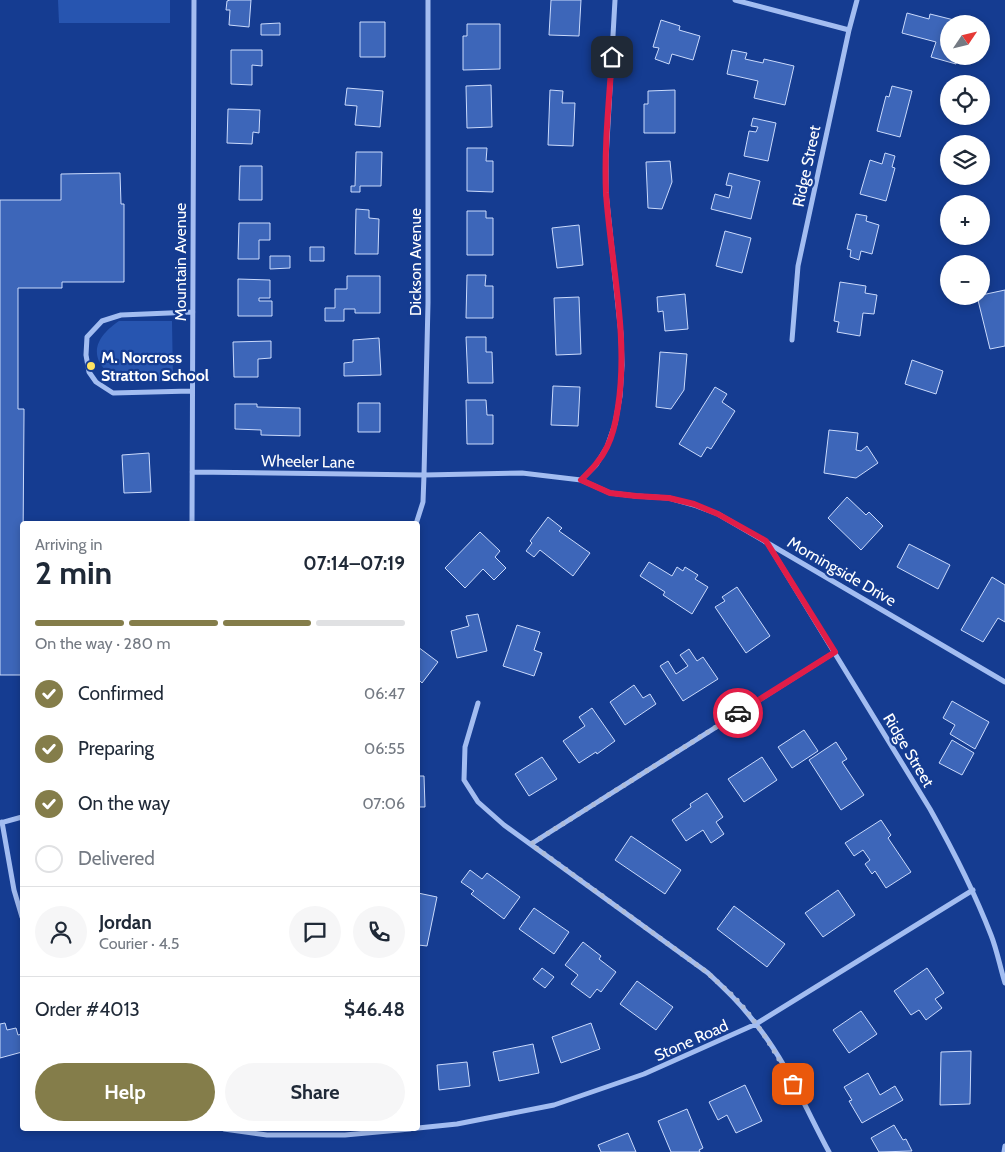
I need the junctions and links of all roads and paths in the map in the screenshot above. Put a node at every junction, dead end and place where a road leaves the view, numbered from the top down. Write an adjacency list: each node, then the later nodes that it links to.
1 (194, 0): 7 (street, Mountain Avenue)
2 (428, 0): 11 (street, Dickson Avenue)
3 (615, 0): 12 (street)
4 (735, 0): 6 (street)
5 (857, 0): 6 (street, Ridge Street)
6 (849, 30): 8 (street, Ridge Street)
7 (193, 312): 9 (street, Mountain Avenue); 9 (street)
8 (792, 340)
9 (191, 391): 10 (street, Mountain Avenue)
10 (192, 472): 11 (street, Wheeler Lane); 13 (street, Mountain Avenue)
11 (424, 475): 12 (street, Morningside Drive); 14 (street, Dickson Avenue)
12 (581, 480): 15 (street, Morningside Drive)
13 (192, 521)
14 (417, 521)
15 (766, 541): 16 (street, Ridge Street); 17 (street, Morningside Drive)
16 (835, 652): 21 (street); 22 (street, Ridge Street)
17 (1005, 682)
18 (478, 704): 21 (street)
19 (20, 818): 20 (street)
20 (1, 823): 23 (street)
21 (531, 844): 25 (street)
22 (973, 890): 24 (street, Ridge Street); 25 (street, Stone Road)
23 (20, 910)
24 (1005, 983)
25 (756, 1024): 26 (street, Stone Road); 30 (street)
26 (420, 1128)
27 (238, 1131): 28 (street)
28 (388, 1131)
29 (1005, 1146): 31 (street)
30 (828, 1152)
31 (1004, 1152)

